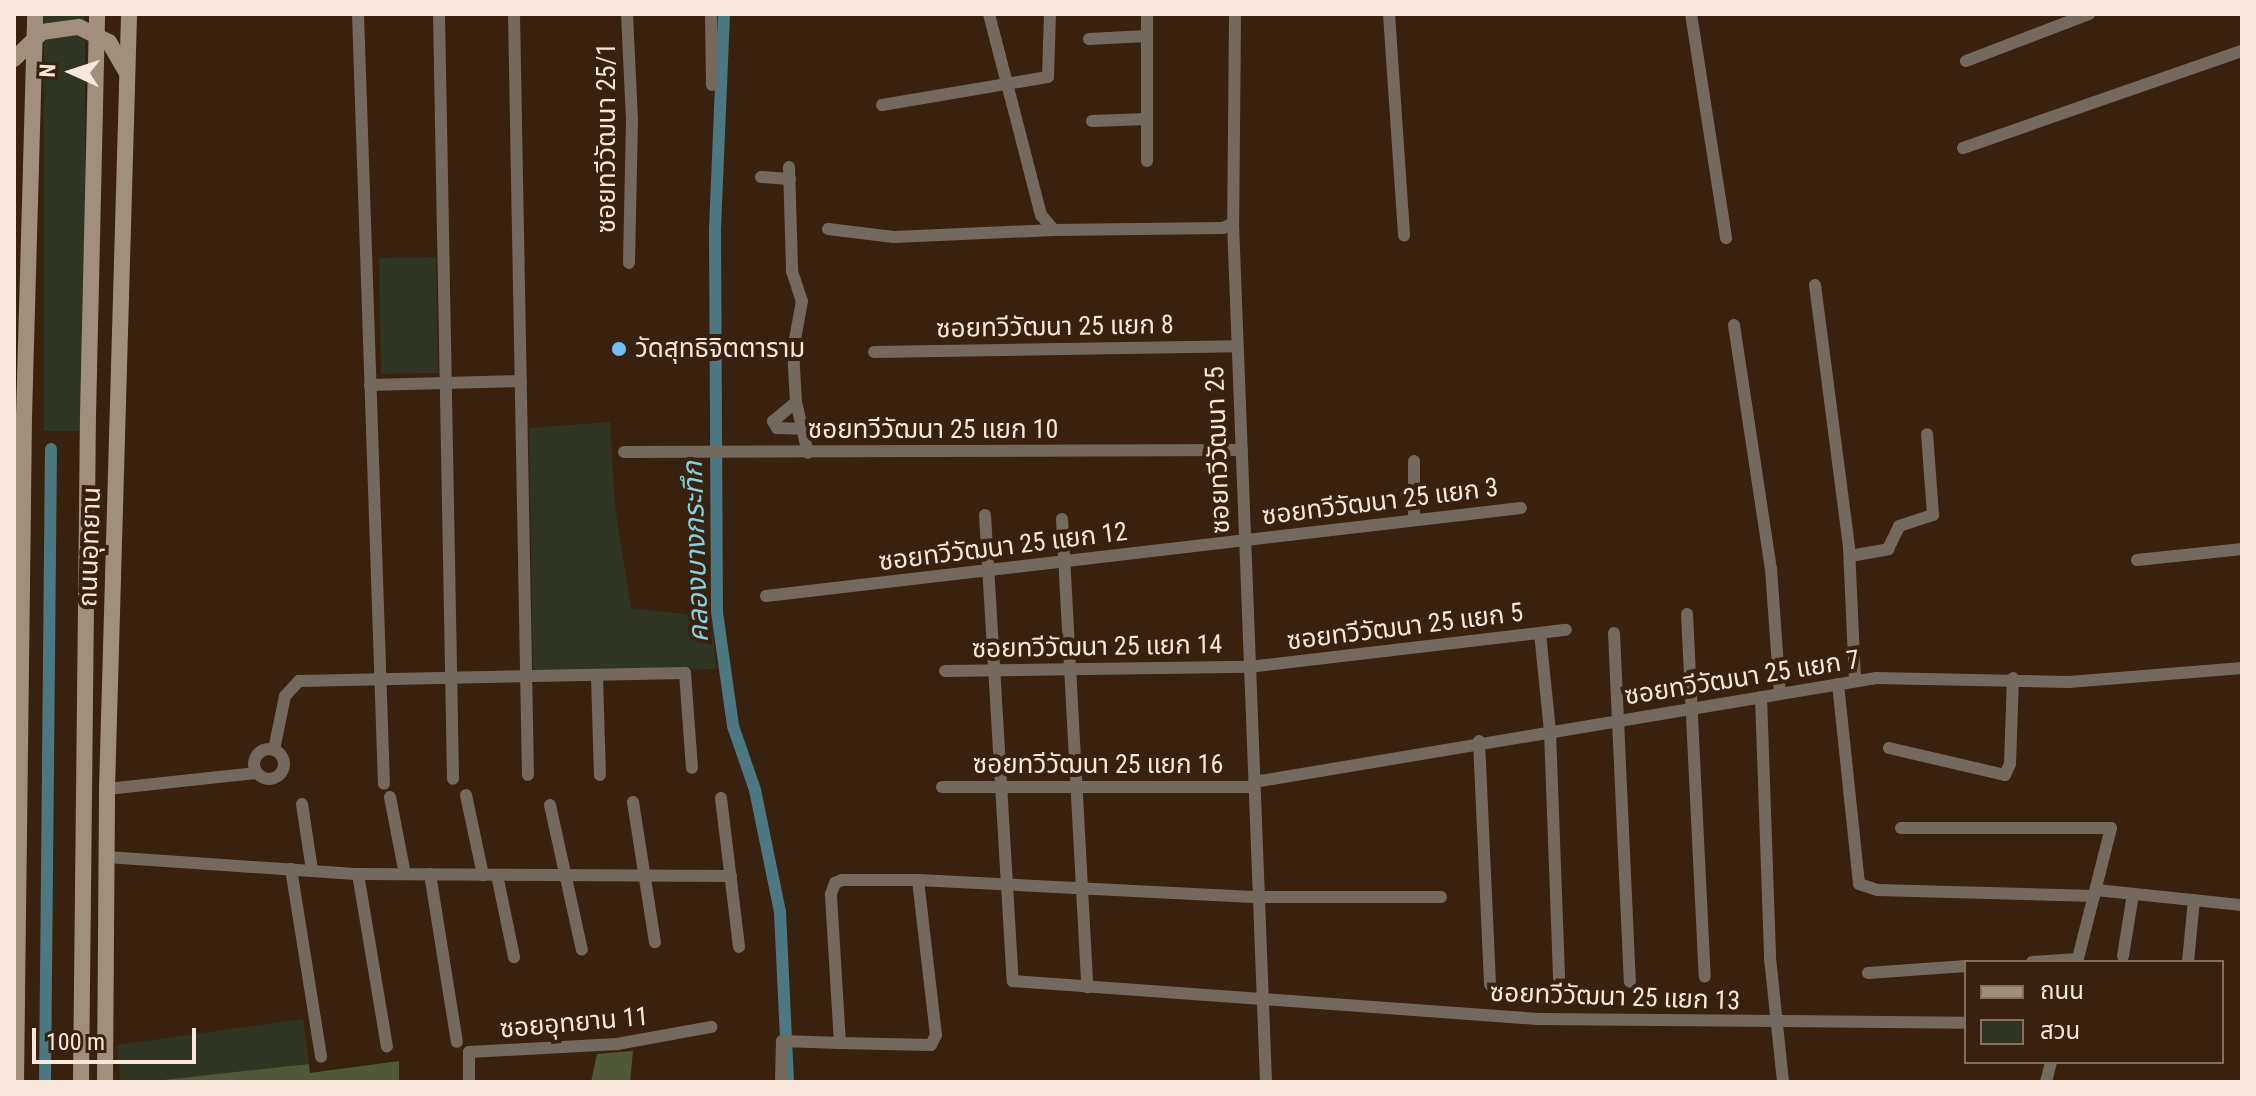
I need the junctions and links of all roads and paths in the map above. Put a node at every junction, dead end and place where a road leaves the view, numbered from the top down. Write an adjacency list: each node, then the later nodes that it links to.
1 (35, 14): 83 (main road, bridge)
2 (97, 14): 141 (main road, ถนนอุทยาน, bridge)
3 (129, 14): 21 (main road, ถนนอุทยาน)
4 (358, 14): 42 (street)
5 (439, 14): 41 (street)
6 (514, 14): 40 (street)
7 (627, 14): 35 (street, ซอยทวีวัฒนา 25/1)
8 (711, 14): 22 (street)
9 (989, 14): 23 (street)
10 (1050, 14): 23 (street)
11 (1147, 14): 16 (street)
12 (1235, 14): 30 (street, ซอยทวีวัฒนา 25)
13 (1389, 14): 33 (street)
14 (1691, 14): 34 (street)
15 (2089, 14): 20 (street)
16 (1147, 36): 17 (street); 25 (street)
17 (1089, 39)
18 (2242, 51): 27 (street)
19 (14, 59): 21 (main road)
20 (1966, 61)
21 (127, 74): 97 (main road, ถนนอุทยาน)
22 (712, 85)
23 (1008, 86): 24 (street); 32 (street)
24 (882, 105)
25 (1147, 119): 26 (street); 28 (street)
26 (1092, 121)
27 (1963, 148)
28 (1147, 161)
29 (761, 177): 43 (street)
30 (1233, 223): 32 (street); 38 (street, ซอยทวีวัฒนา 25)
31 (828, 229): 32 (street)
32 (1054, 230)
33 (1404, 235)
34 (1726, 238)
35 (629, 263)
36 (1815, 285): 56 (street)
37 (1734, 325): 77 (street)
38 (1236, 346): 39 (street, ซอยทวีวัฒนา 25 แยก 8); 46 (street, ซอยทวีวัฒนา 25)
39 (874, 352)
40 (521, 381): 41 (street); 71 (street)
41 (446, 383): 42 (street); 72 (street)
42 (370, 385): 74 (street)
43 (796, 402): 44 (street); 44 (street)
44 (802, 429): 48 (street)
45 (1927, 434): 56 (street)
46 (1242, 450): 48 (street, ซอยทวีวัฒนา 25 แยก 10); 54 (street, ซอยทวีวัฒนา 25)
47 (624, 452): 48 (street, ซอยทวีวัฒนา 25 แยก 10)
48 (808, 453)
49 (1414, 461): 52 (street)
50 (1521, 508): 52 (street, ซอยทวีวัฒนา 25 แยก 3)
51 (985, 515): 59 (street)
52 (1414, 518): 54 (street, ซอยทวีวัฒนา 25 แยก 3)
53 (1062, 519): 58 (street)
54 (1244, 541): 58 (street, ซอยทวีวัฒนา 25 แยก 12); 65 (street, ซอยทวีวัฒนา 25)
55 (2242, 549): 57 (street)
56 (1850, 556): 75 (street)
57 (2137, 560)
58 (1063, 563): 59 (street, ซอยทวีวัฒนา 25 แยก 12); 67 (street)
59 (988, 570): 60 (street, ซอยทวีวัฒนา 25 แยก 12); 68 (street)
60 (766, 596)
61 (1687, 614): 79 (street)
62 (1566, 630): 63 (street, ซอยทวีวัฒนา 25 แยก 5)
63 (1540, 633): 65 (street, ซอยทวีวัฒนา 25 แยก 5); 81 (street)
64 (1614, 633): 80 (street)
65 (1249, 667): 67 (street, ซอยทวีวัฒนา 25 แยก 14); 93 (street, ซอยทวีวัฒนา 25)
66 (2242, 668): 73 (street, ซอยทวีวัฒนา 25 แยก 7)
67 (1066, 669): 68 (street, ซอยทวีวัฒนา 25 แยก 14); 96 (street)
68 (994, 670): 69 (street, ซอยทวีวัฒนา 25 แยก 14); 95 (street)
69 (945, 671)
70 (597, 676): 71 (street); 86 (street); 90 (street)
71 (526, 677): 72 (street); 89 (street)
72 (452, 678): 74 (street); 91 (street)
73 (2013, 678): 75 (street, ซอยทวีวัฒนา 25 แยก 7); 84 (street)
74 (380, 680): 85 (street); 92 (street)
75 (1855, 681): 76 (street, ซอยทวีวัฒนา 25 แยก 7)
76 (1838, 684): 77 (street, ซอยทวีวัฒนา 25 แยก 7); 120 (street)
77 (1780, 694): 78 (street, ซอยทวีวัฒนา 25 แยก 7)
78 (1761, 697): 79 (street, ซอยทวีวัฒนา 25 แยก 7); 142 (street)
79 (1690, 708): 80 (street, ซอยทวีวัฒนา 25 แยก 7); 135 (street)
80 (1619, 720): 81 (street, ซอยทวีวัฒนา 25 แยก 7); 137 (street)
81 (1550, 731): 82 (street, ซอยทวีวัฒนา 25 แยก 7); 136 (street)
82 (1479, 741): 93 (street, ซอยทวีวัฒนา 25 แยก 7); 138 (street)
83 (20, 743): 87 (main road); 149 (main road)
84 (1889, 748)
85 (274, 750): 88 (street); 88 (street)
86 (692, 768)
87 (14, 772)
88 (257, 773): 97 (street)
89 (528, 775)
90 (600, 775)
91 (453, 779)
92 (384, 784)
93 (1254, 784): 96 (street, ซอยทวีวัฒนา 25 แยก 16); 122 (street, ซอยทวีวัฒนา 25)
94 (942, 787): 95 (street, ซอยทวีวัฒนา 25 แยก 16)
95 (1001, 787): 96 (street, ซอยทวีวัฒนา 25 แยก 16); 118 (street)
96 (1076, 787): 119 (street)
97 (107, 789): 104 (main road, ถนนอุทยาน)
98 (466, 795): 112 (street)
99 (390, 797): 110 (street)
100 (721, 798): 116 (street)
101 (633, 802): 115 (street)
102 (302, 804): 108 (street)
103 (550, 805): 114 (street)
104 (107, 828): 106 (main road, ถนนอุทยาน); 141 (main road)
105 (1901, 828): 120 (street)
106 (107, 857): 107 (street); 151 (main road, ถนนอุทยาน)
107 (291, 869): 108 (street); 148 (street)
108 (312, 870): 109 (street)
109 (358, 874): 110 (street); 147 (street)
110 (405, 874): 111 (street)
111 (430, 874): 112 (street); 145 (street)
112 (483, 875): 113 (street)
113 (497, 875): 114 (street); 130 (street)
114 (565, 875): 115 (street); 128 (street)
115 (644, 875): 116 (street); 126 (street)
116 (731, 876): 127 (street)
117 (918, 880): 118 (street); 146 (street); 146 (street)
118 (1007, 884): 119 (street); 139 (street, ซอยทวีวัฒนา 25 แยก 13)
119 (1081, 887): 122 (street); 139 (street)
120 (2095, 893): 121 (street); 131 (street)
121 (2133, 894): 124 (street); 129 (street)
122 (1258, 897): 123 (street); 140 (street, ซอยทวีวัฒนา 25)
123 (1441, 897)
124 (2194, 900): 125 (street); 132 (street)
125 (2242, 905)
126 (655, 942)
127 (739, 947)
128 (582, 950)
129 (2123, 956)
130 (514, 957)
131 (2077, 960)
132 (2188, 960)
133 (1964, 966): 134 (street)
134 (1868, 973)
135 (1705, 977)
136 (1559, 978)
137 (1630, 982)
138 (1490, 985)
139 (1087, 987): 140 (street, ซอยทวีวัฒนา 25 แยก 13)
140 (1262, 997): 142 (street, ซอยทวีวัฒนา 25 แยก 13); 154 (street, ซอยทวีวัฒนา 25)
141 (82, 998): 150 (main road, ถนนอุทยาน)
142 (1780, 1023): 143 (street, ซอยทวีวัฒนา 25 แยก 13); 155 (street)
143 (1964, 1023)
144 (711, 1027): 152 (street, ซอยอุทยาน 11)
145 (457, 1042)
146 (840, 1043): 153 (street)
147 (387, 1047)
148 (321, 1057)
149 (16, 1082)
150 (81, 1082)
151 (105, 1082)
152 (469, 1082)
153 (781, 1082)
154 (1266, 1082)
155 (1783, 1082)

